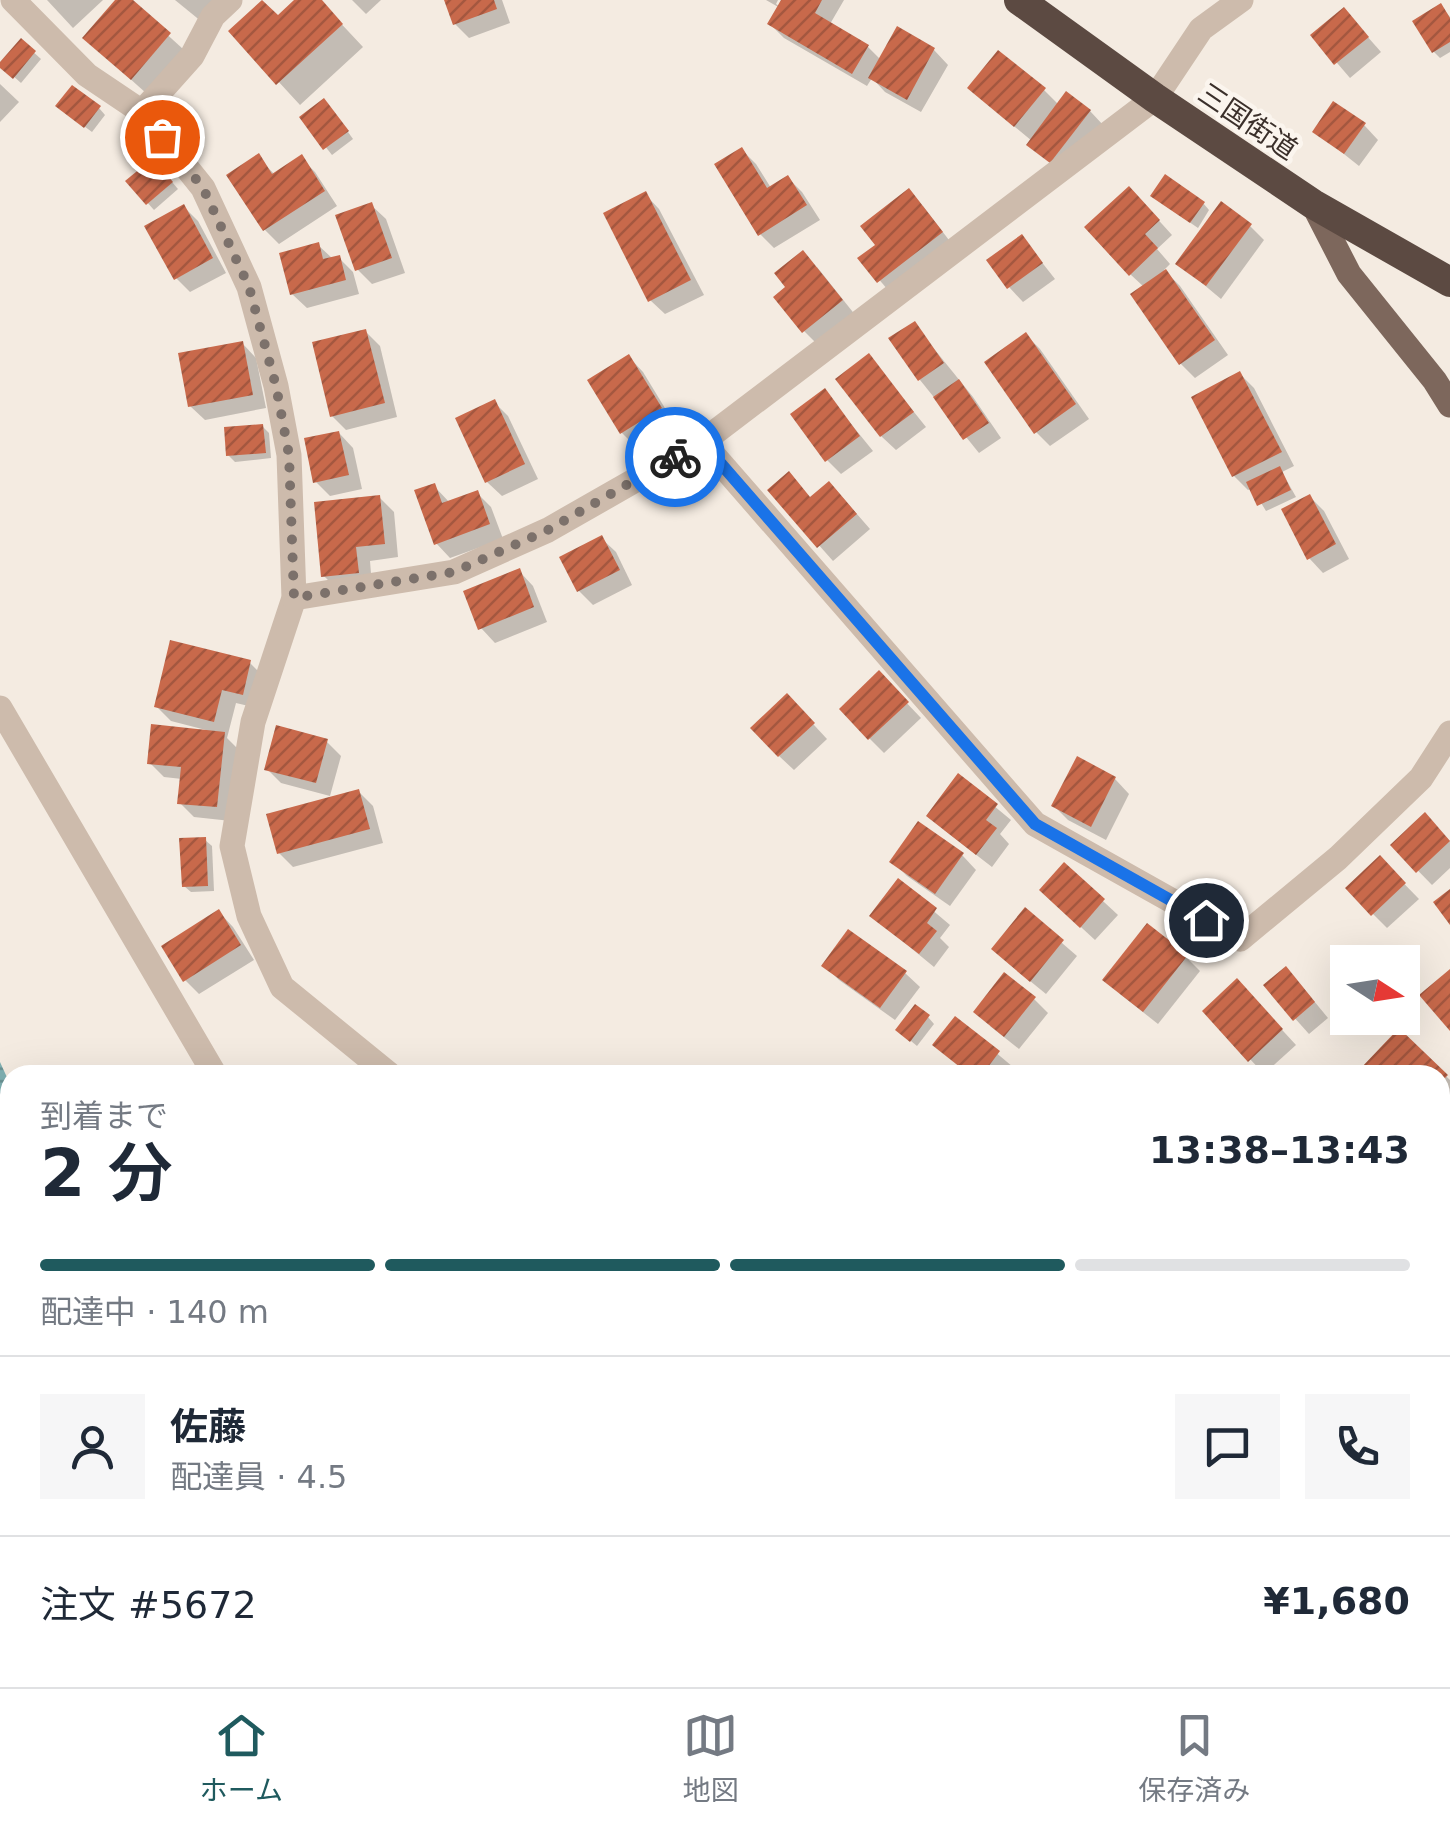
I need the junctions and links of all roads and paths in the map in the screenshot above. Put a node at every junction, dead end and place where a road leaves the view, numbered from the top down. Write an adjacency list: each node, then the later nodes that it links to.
1 (13, 0): 6 (street)
2 (230, 0): 6 (street)
3 (1018, 0): 5 (highway, 三国街道)
4 (1241, 0): 5 (street)
5 (1155, 98): 7 (highway, 三国街道); 10 (street)
6 (142, 112): 11 (street)
7 (1312, 204): 8 (highway, 三国街道); 9 (main road)
8 (1450, 282)
9 (1450, 405)
10 (702, 442): 11 (street); 13 (street)
11 (294, 598): 15 (street)
12 (0, 708): 14 (street)
13 (1450, 734)
14 (209, 1065)
15 (378, 1065)

